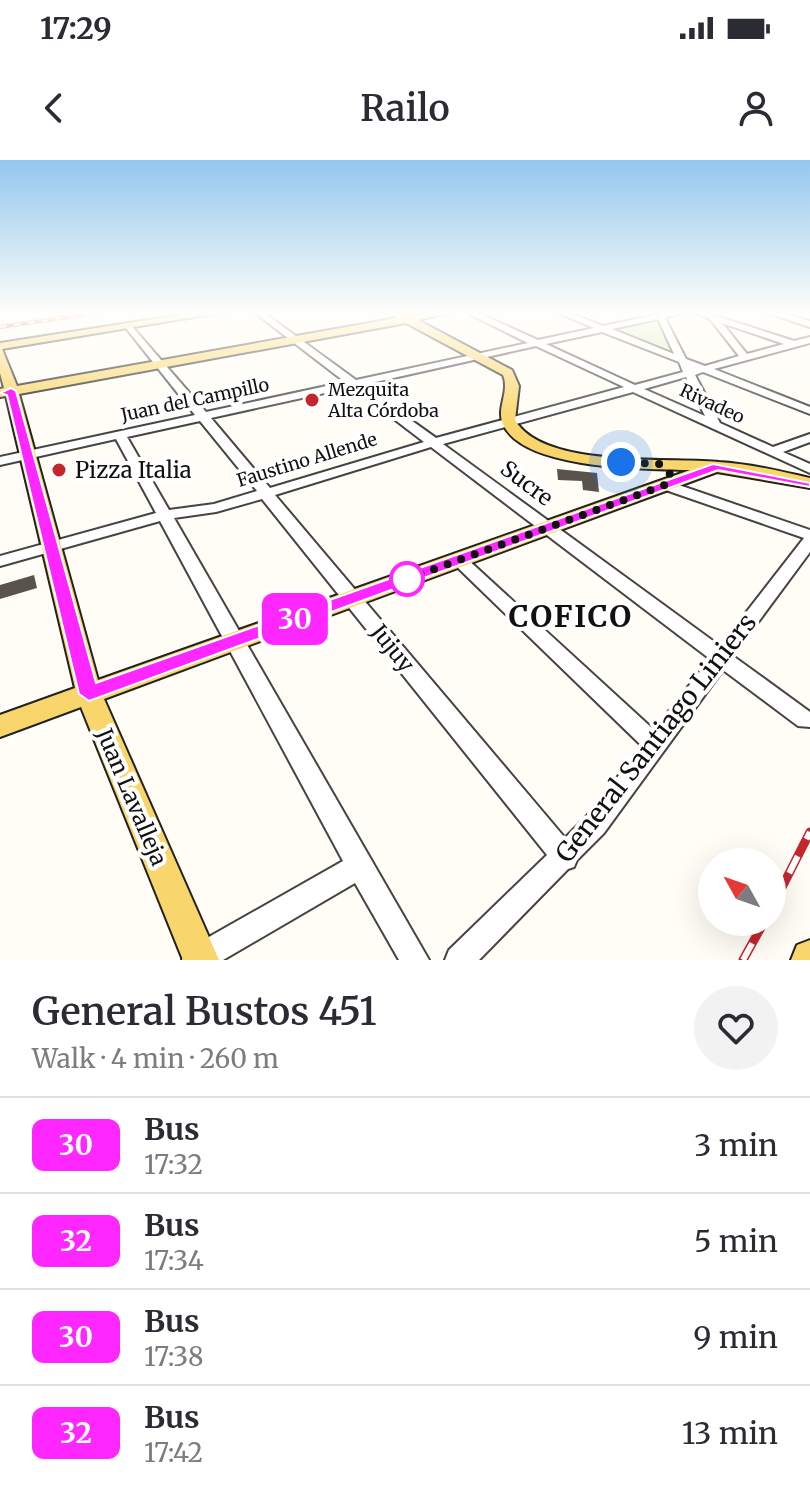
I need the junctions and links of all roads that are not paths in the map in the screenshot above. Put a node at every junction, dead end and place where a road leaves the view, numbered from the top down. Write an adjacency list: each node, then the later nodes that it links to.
1 (149, 349): 15 (street, Jujuy)
2 (242, 349): 15 (main road)
3 (307, 349): 18 (street, Sucre)
4 (466, 349): 12 (main road)
5 (509, 349): 12 (street, Juan del Campillo)
6 (551, 349): 19 (street, Rivadeo)
7 (653, 349): 14 (street)
8 (676, 349): 14 (street)
9 (738, 349): 13 (street)
10 (775, 349): 13 (street, Faustino Allende)
11 (0, 352): 20 (main road, Juan Lavalleja)
12 (479, 356): 18 (street, Juan del Campillo); 23 (main road)
13 (745, 358): 16 (street, Faustino Allende)
14 (682, 361): 16 (street); 17 (street)
15 (161, 364): 20 (main road); 22 (street, Jujuy)
16 (704, 369): 17 (street, Faustino Allende); 21 (street)
17 (689, 373): 19 (street, Faustino Allende); 24 (street)
18 (353, 383): 22 (street, Juan del Campillo); 27 (street, Sucre)
19 (634, 388): 23 (street, Faustino Allende); 24 (street, Rivadeo)
20 (6, 392): 29 (main road, Juan Lavalleja)
21 (810, 411)
22 (203, 416): 25 (street, Juan del Campillo); 36 (street, Jujuy)
23 (509, 422): 27 (street, Faustino Allende); 31 (main road)
24 (715, 425): 28 (street, Rivadeo)
25 (120, 435): 29 (street, Juan del Campillo); 37 (street)
26 (810, 438): 28 (street)
27 (433, 443): 36 (street, Faustino Allende); 38 (street, Sucre)
28 (772, 452): 33 (street, Rivadeo)
29 (30, 454): 30 (street, Juan del Campillo); 40 (main road, Juan Lavalleja)
30 (0, 461)
31 (659, 464): 32 (main road); 35 (main road)
32 (717, 466): 34 (main road); 35 (main road)
33 (810, 469)
34 (810, 483)
35 (665, 485): 38 (main road); 39 (street)
36 (267, 493): 37 (street, Faustino Allende); 43 (street, Jujuy)
37 (166, 515): 40 (street, Faustino Allende); 44 (street)
38 (547, 528): 41 (main road); 45 (street, Sucre)
39 (810, 538): 45 (street, General Santiago Liniers)
40 (53, 546): 42 (street, Faustino Allende); 46 (main road, Juan Lavalleja)
41 (459, 560): 43 (main road); 49 (street)
42 (0, 561)
43 (352, 599): 44 (main road); 50 (street, Jujuy)
44 (235, 641): 46 (main road); 51 (street)
45 (720, 657): 47 (street, Sucre); 49 (street, General Santiago Liniers)
46 (89, 694): 48 (main road); 52 (main road, Juan Lavalleja)
47 (805, 720)
48 (0, 726)
49 (655, 744): 50 (street, General Santiago Liniers)
50 (565, 858): 54 (street, General Santiago Liniers)
51 (359, 866): 52 (street); 53 (street)
52 (199, 959)
53 (415, 960)
54 (459, 960)

